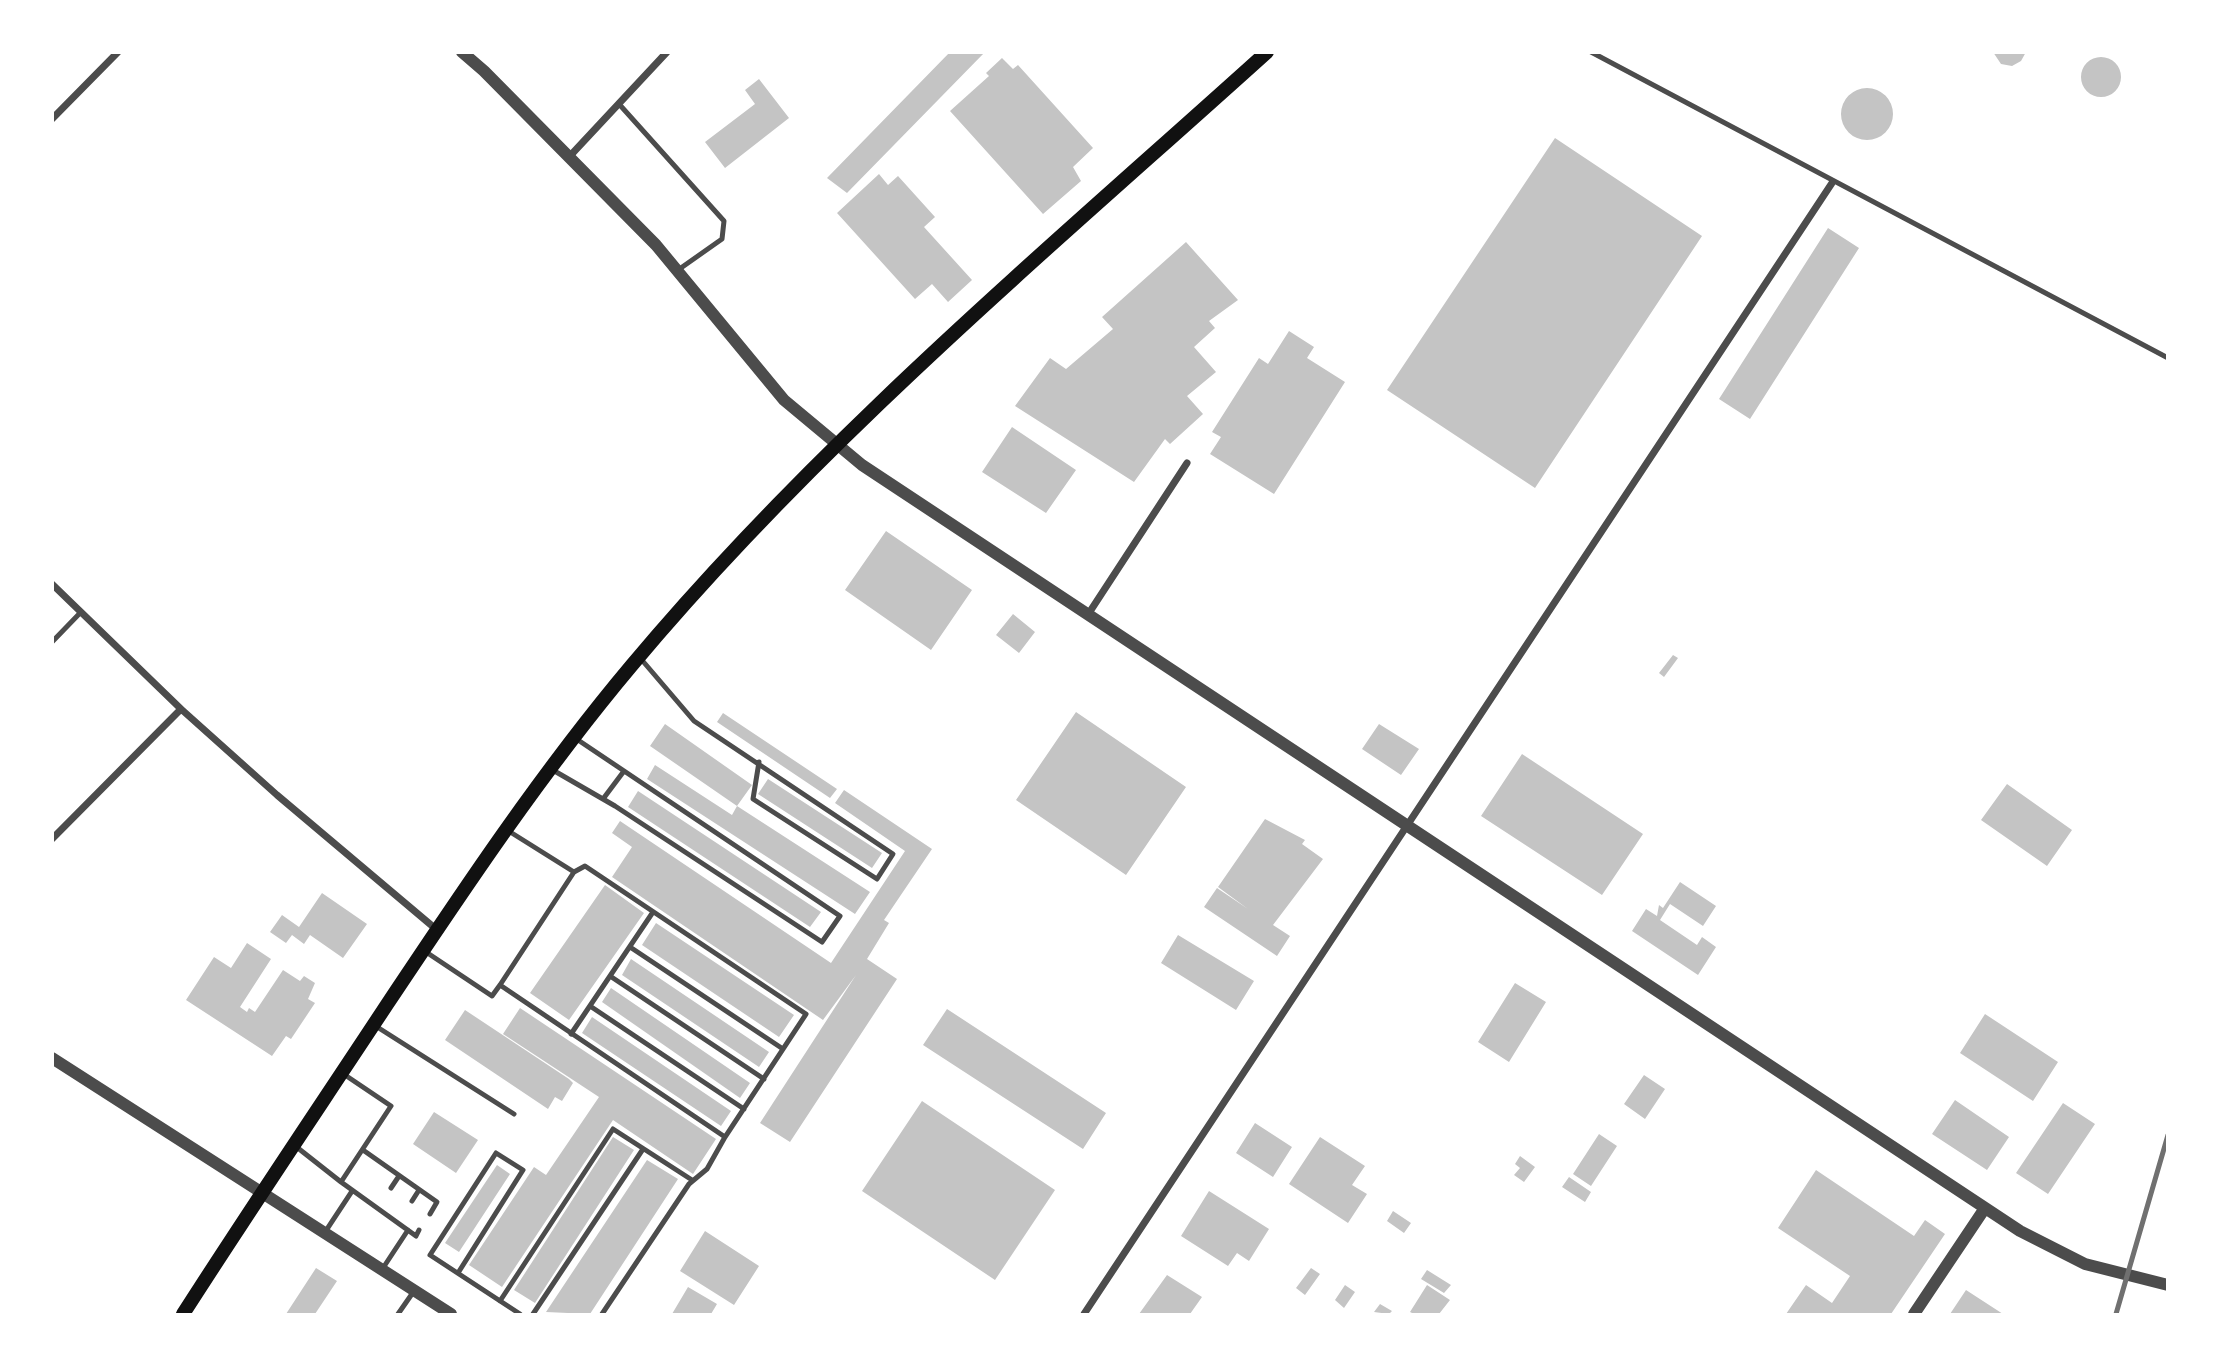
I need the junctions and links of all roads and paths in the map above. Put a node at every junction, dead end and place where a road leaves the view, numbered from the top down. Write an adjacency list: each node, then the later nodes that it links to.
1 (118, 52): 7 (street)
2 (462, 52): 8 (street)
3 (667, 52): 6 (street)
4 (1267, 52): 12 (main road)
5 (1591, 52): 9 (lane)
6 (619, 104): 8 (street); 10 (lane)
7 (52, 119)
8 (569, 157): 10 (street)
9 (1832, 183): 11 (lane); 25 (street)
10 (678, 270): 12 (street)
11 (2168, 358)
12 (836, 445): 16 (street); 18 (main road)
13 (1187, 463): 16 (street)
14 (52, 584): 15 (street)
15 (82, 612): 17 (lane); 19 (street)
16 (1089, 613): 25 (street)
17 (52, 642)
18 (639, 657): 20 (main road); 21 (lane)
19 (181, 709): 27 (street); 30 (street)
20 (575, 737): 22 (main road); 23 (lane)
21 (759, 762): 21 (lane)
22 (551, 769): 24 (lane); 26 (main road)
23 (624, 771): 24 (lane); 24 (lane)
24 (603, 799)
25 (1408, 824): 56 (street); 72 (street)
26 (507, 830): 28 (lane); 30 (main road)
27 (52, 839)
28 (574, 872): 29 (lane); 34 (lane)
29 (653, 912): 31 (lane); 38 (lane)
30 (437, 929): 32 (main road)
31 (630, 947): 33 (lane); 38 (lane)
32 (424, 950): 34 (lane); 36 (main road)
33 (610, 976): 35 (lane); 41 (lane)
34 (500, 985): 37 (lane)
35 (590, 1006): 37 (lane); 42 (lane)
36 (374, 1025): 40 (main road); 43 (lane)
37 (571, 1034): 44 (lane)
38 (783, 1049): 41 (lane)
39 (52, 1058): 54 (street)
40 (342, 1073): 45 (main road); 47 (lane)
41 (764, 1079): 42 (lane)
42 (744, 1109): 44 (lane)
43 (514, 1114)
44 (725, 1137): 49 (lane)
45 (294, 1145): 50 (lane); 54 (main road)
46 (643, 1149): 49 (lane); 65 (lane); 70 (lane)
47 (363, 1150): 48 (lane); 50 (lane)
48 (399, 1176): 51 (lane); 52 (lane)
49 (692, 1180): 71 (lane)
50 (341, 1182): 53 (lane)
51 (391, 1188)
52 (419, 1190): 55 (lane); 57 (lane)
53 (352, 1191): 58 (lane); 60 (lane)
54 (264, 1194): 60 (street); 66 (main road)
55 (412, 1201)
56 (1985, 1208): 63 (street); 73 (street)
57 (430, 1214)
58 (408, 1230): 59 (lane); 61 (lane)
59 (419, 1230)
60 (325, 1232): 61 (street)
61 (382, 1269): 64 (street)
62 (457, 1273): 62 (lane); 65 (lane)
63 (2168, 1285)
64 (414, 1290): 67 (lane); 68 (street)
65 (500, 1301): 69 (lane)
66 (183, 1314)
67 (398, 1314)
68 (451, 1314)
69 (520, 1314)
70 (533, 1314)
71 (602, 1314)
72 (1084, 1314)
73 (1914, 1314)

